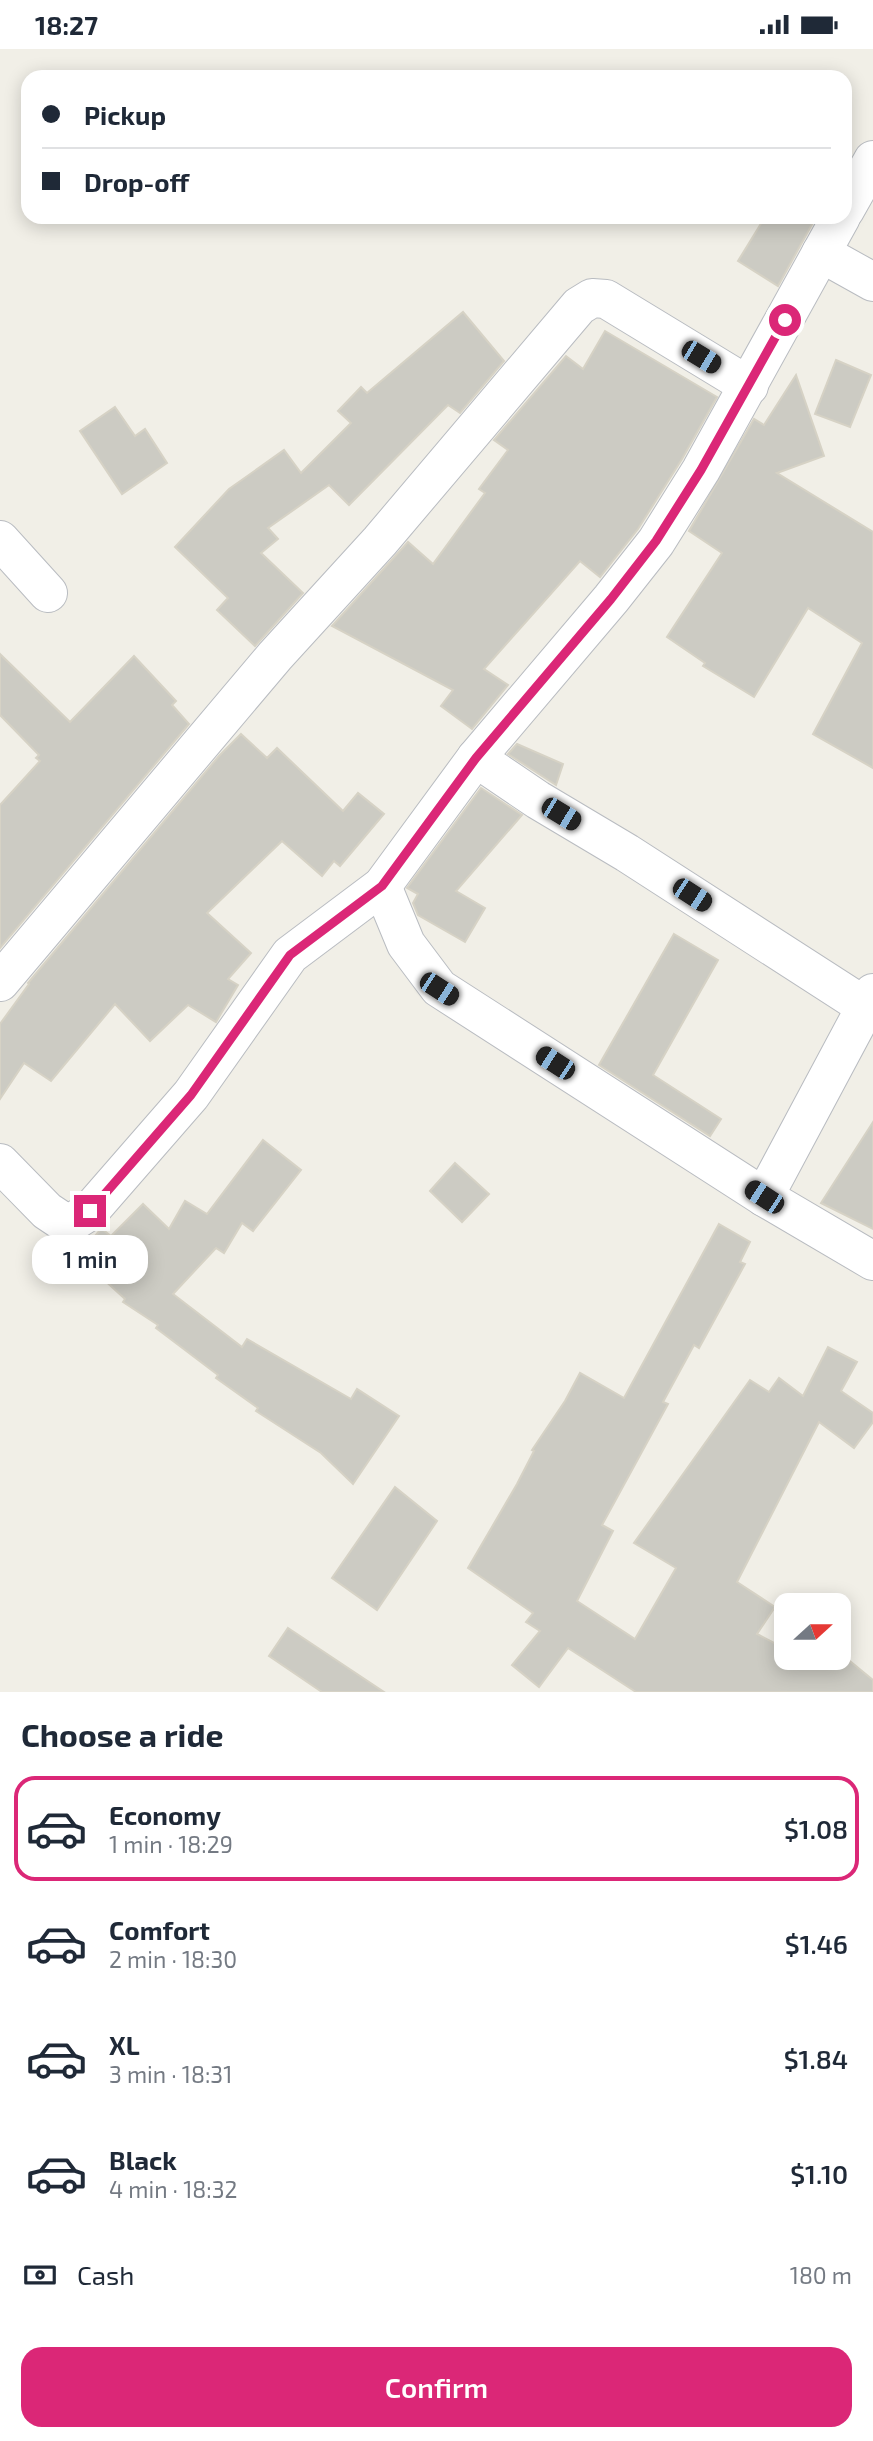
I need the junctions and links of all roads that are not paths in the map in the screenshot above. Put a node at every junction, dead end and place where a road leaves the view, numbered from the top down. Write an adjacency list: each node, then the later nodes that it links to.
1 (873, 160): 2 (street)
2 (852, 197)
3 (837, 224): 4 (street)
4 (821, 253): 5 (street); 6 (street)
5 (873, 282)
6 (749, 386): 9 (street); 11 (street)
7 (0, 540): 8 (street)
8 (48, 593)
9 (476, 758): 10 (street); 12 (street)
10 (382, 886): 13 (street); 14 (street)
11 (0, 982)
12 (869, 1000): 14 (street)
13 (0, 1163)
14 (764, 1197): 15 (street)
15 (873, 1261)

